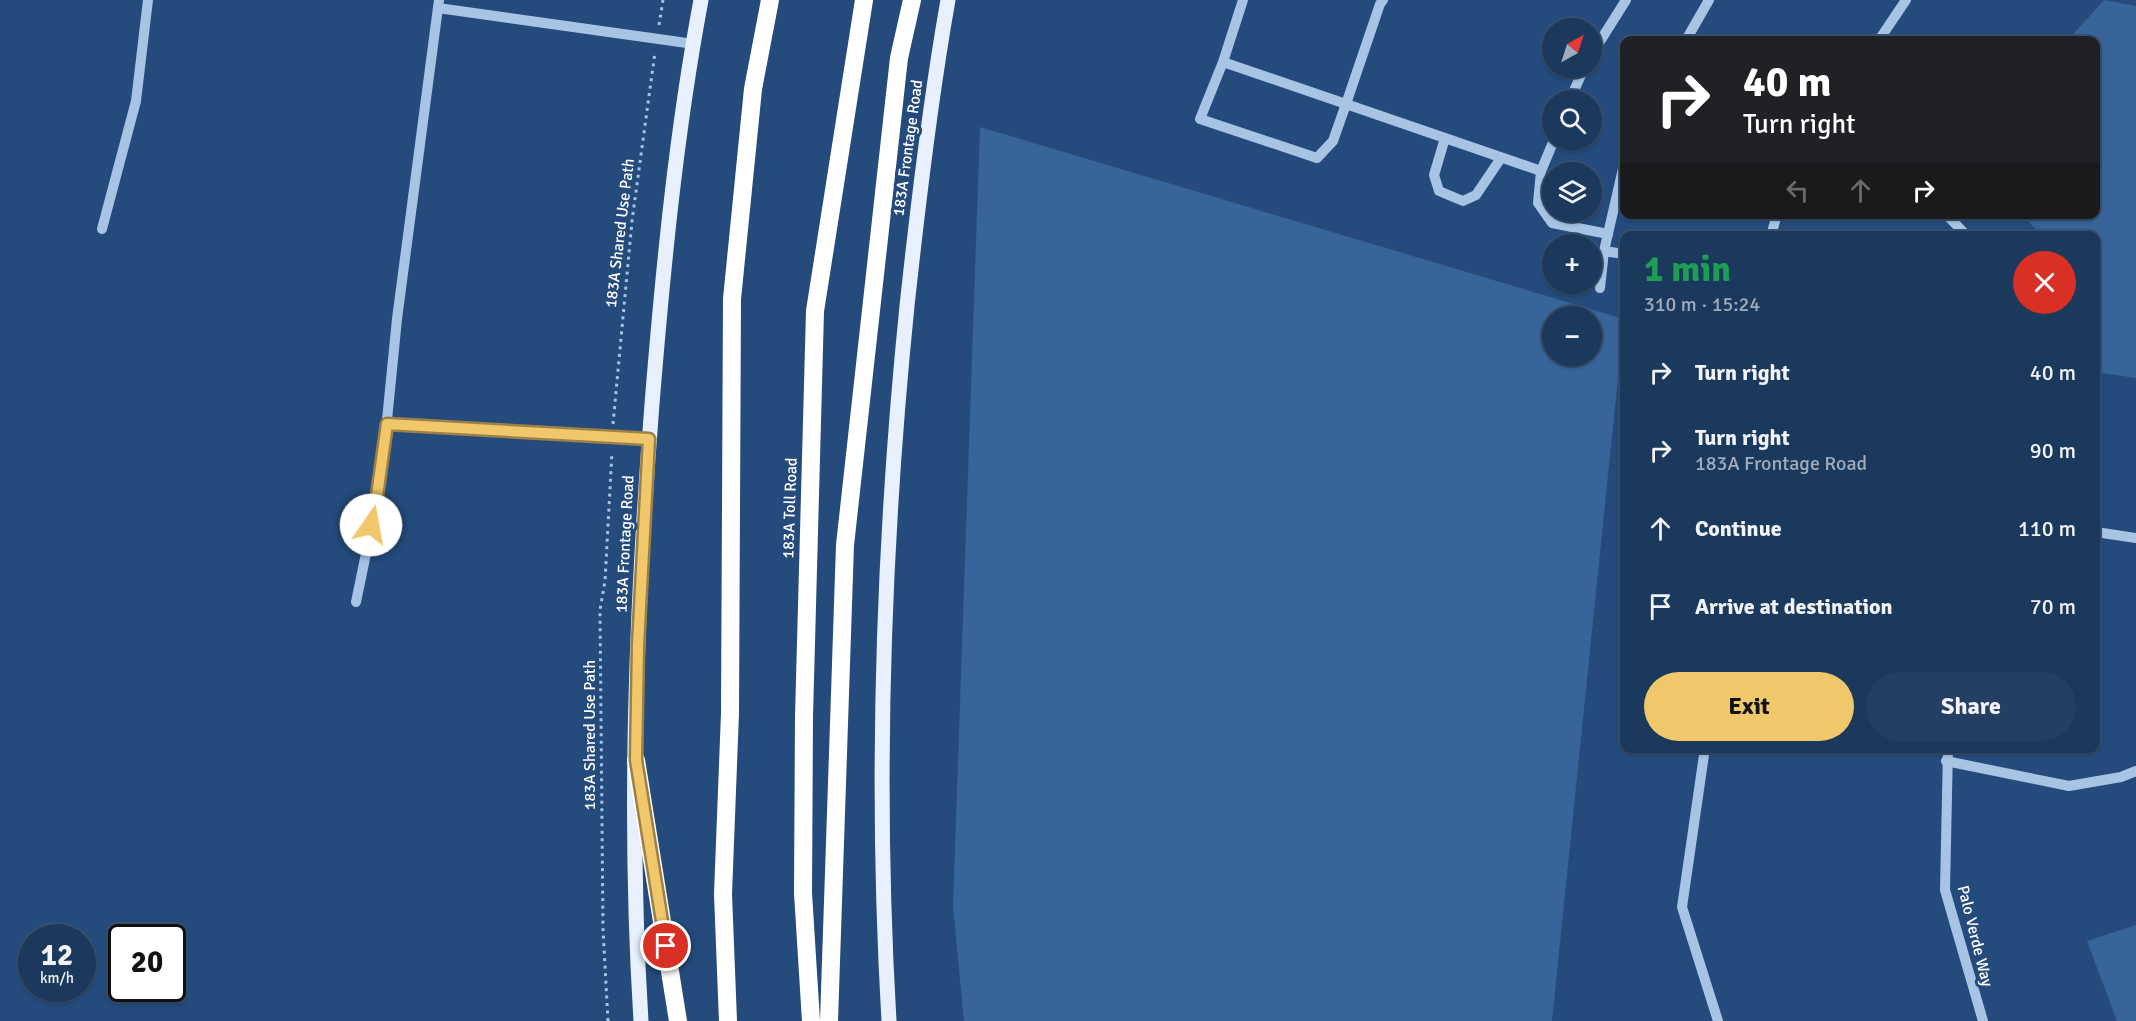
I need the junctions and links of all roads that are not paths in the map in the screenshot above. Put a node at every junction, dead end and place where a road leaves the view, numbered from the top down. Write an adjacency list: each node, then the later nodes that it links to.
1 (148, 0): 25 (street)
2 (701, 0): 16 (main road, 183A Frontage Road)
3 (770, 0): 43 (highway)
4 (864, 0): 44 (highway, 183A Toll Road)
5 (912, 0): 45 (highway)
6 (948, 0): 46 (main road, 183A Frontage Road)
7 (1243, 0): 17 (street)
8 (1383, 0): 18 (street)
9 (1626, 0): 15 (street)
10 (1709, 0): 13 (street)
11 (1906, 0): 14 (street)
12 (439, 4): 16 (street); 31 (street)
13 (1688, 36)
14 (1882, 36)
15 (1602, 38)
16 (694, 44): 32 (main road, 183A Frontage Road)
17 (1223, 62): 18 (street); 18 (street)
18 (1346, 104): 19 (street)
19 (1445, 138): 21 (street); 21 (street)
20 (1550, 150): 22 (street)
21 (1501, 158): 22 (street)
22 (1541, 171): 27 (street)
23 (1620, 182): 27 (street)
24 (1951, 219): 26 (street)
25 (102, 229)
26 (1962, 231)
27 (1608, 234): 28 (street)
28 (1604, 251): 29 (street); 30 (street)
29 (1620, 253)
30 (1602, 270)
31 (387, 424): 32 (street); 35 (street)
32 (649, 439): 38 (main road, 183A Frontage Road)
33 (2100, 533): 34 (street)
34 (2136, 538)
35 (356, 602)
36 (1704, 753): 47 (street)
37 (1947, 753): 39 (street, Palo Verde Way)
38 (636, 760): 41 (main road, 183A Frontage Road); 42 (highway)
39 (1946, 761): 40 (street); 48 (street, Palo Verde Way)
40 (2136, 771)
41 (641, 1021)
42 (678, 1021)
43 (728, 1021)
44 (812, 1021)
45 (829, 1021)
46 (889, 1021)
47 (1718, 1021)
48 (1983, 1021)

